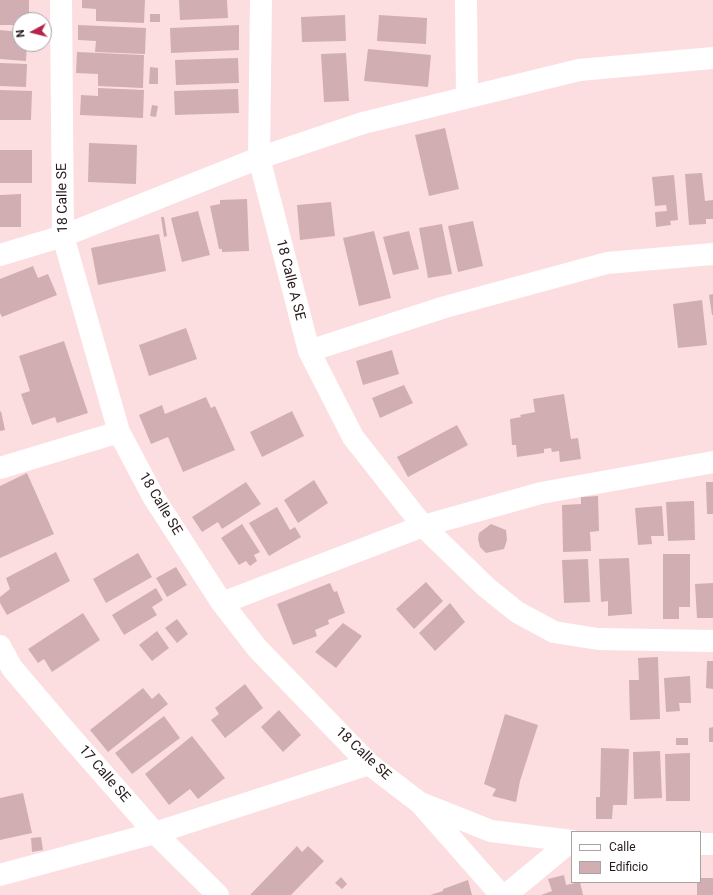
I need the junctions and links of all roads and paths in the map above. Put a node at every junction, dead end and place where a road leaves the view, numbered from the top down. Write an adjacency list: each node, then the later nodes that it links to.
1 (61, 0): 7 (street, 18 Calle SE)
2 (261, 0): 6 (street, 18 Calle A SE)
3 (466, 0): 5 (street)
4 (713, 58): 5 (street)
5 (467, 97): 6 (street)
6 (259, 158): 7 (street); 10 (street, 18 Calle A SE)
7 (63, 236): 8 (street); 11 (street, 18 Calle SE)
8 (0, 254)
9 (713, 254): 10 (street)
10 (309, 351): 14 (street, 18 Calle A SE)
11 (119, 432): 13 (street); 15 (street, 18 Calle SE)
12 (713, 462): 14 (street)
13 (0, 468)
14 (423, 526): 15 (street); 16 (street, 18 Calle A SE)
15 (222, 603): 19 (street, 18 Calle SE)
16 (713, 641)
17 (0, 646): 18 (street, 17 Calle SE)
18 (6, 670): 21 (street, 17 Calle SE)
19 (369, 764): 20 (street, 18 Calle SE); 21 (street)
20 (420, 802): 22 (street); 27 (street, 18 Calle SE)
21 (155, 833): 25 (street); 26 (street, 17 Calle SE)
22 (571, 841): 28 (street)
23 (701, 844): 24 (street)
24 (713, 844)
25 (0, 875)
26 (218, 895)
27 (501, 895)
28 (506, 895)

